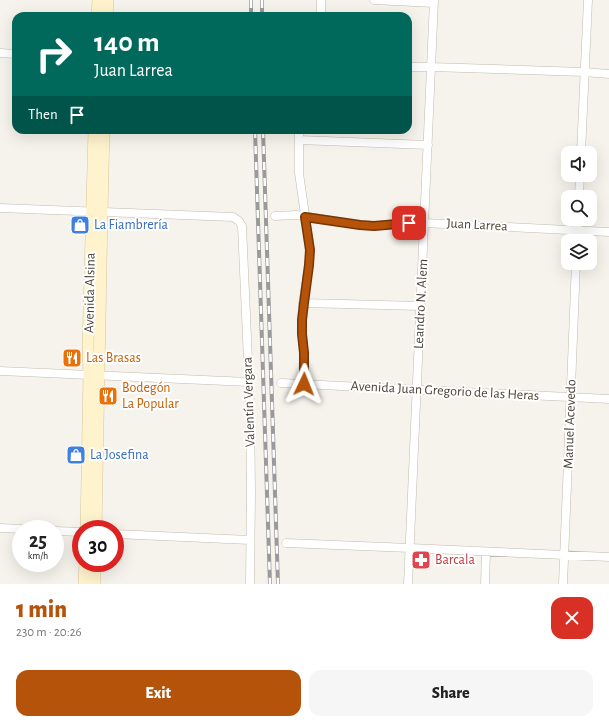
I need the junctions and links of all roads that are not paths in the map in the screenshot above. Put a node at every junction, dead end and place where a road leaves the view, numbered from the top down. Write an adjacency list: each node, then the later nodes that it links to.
1 (98, 0): 7 (main road)
2 (108, 0): 8 (main road)
3 (321, 0): 9 (street)
4 (374, 0): 6 (street)
5 (588, 0): 14 (street)
6 (434, 2): 13 (street, Leandro N. Alem)
7 (97, 12)
8 (107, 12)
9 (322, 12)
10 (0, 53): 11 (street)
11 (12, 54)
12 (412, 67): 13 (street)
13 (432, 67): 14 (street); 20 (street, Leandro N. Alem)
14 (584, 72): 15 (street); 21 (street)
15 (609, 74)
16 (94, 134): 23 (main road, Avenida Alsina)
17 (104, 134): 23 (main road, Avenida Alsina)
18 (299, 134): 19 (street)
19 (299, 140): 20 (street); 25 (street)
20 (428, 146): 26 (street, Leandro N. Alem)
21 (581, 146)
22 (0, 208): 23 (street)
23 (96, 212): 34 (main road, Avenida Alsina); 35 (street, Valentín Vergara)
24 (275, 216): 25 (street, Juan Larrea)
25 (305, 217): 26 (street, Juan Larrea); 31 (street)
26 (424, 222): 28 (street, Juan Larrea); 32 (street, Leandro N. Alem)
27 (577, 226): 28 (street)
28 (577, 231): 29 (street, Juan Larrea)
29 (609, 232)
30 (576, 270): 39 (street, Manuel Acevedo)
31 (304, 303): 32 (street); 37 (street)
32 (421, 306): 38 (street, Leandro N. Alem)
33 (0, 371): 34 (street)
34 (94, 375): 35 (street); 41 (main road, Avenida Alsina); 42 (main road, Avenida Alsina)
35 (249, 382): 46 (street, Valentín Vergara)
36 (280, 383): 37 (street, Avenida Juan Gregorio de las Heras)
37 (304, 384): 38 (street, Avenida Juan Gregorio de las Heras)
38 (417, 390): 39 (street, Avenida Juan Gregorio de las Heras); 48 (street, Leandro N. Alem)
39 (571, 397): 40 (street, Avenida Juan Gregorio de las Heras); 50 (street, Manuel Acevedo)
40 (609, 399)
41 (86, 520)
42 (96, 520)
43 (0, 528): 44 (street)
44 (12, 529)
45 (124, 534): 46 (street)
46 (250, 540): 56 (street, Valentín Vergara)
47 (286, 543): 48 (street)
48 (410, 548): 49 (street); 57 (street, Leandro N. Alem)
49 (486, 552): 50 (street); 58 (street)
50 (564, 556): 51 (street); 59 (street, Manuel Acevedo)
51 (609, 557)
52 (85, 572): 54 (main road)
53 (95, 572): 55 (main road)
54 (84, 584)
55 (95, 584)
56 (250, 584)
57 (408, 584)
58 (485, 584)
59 (563, 584)

